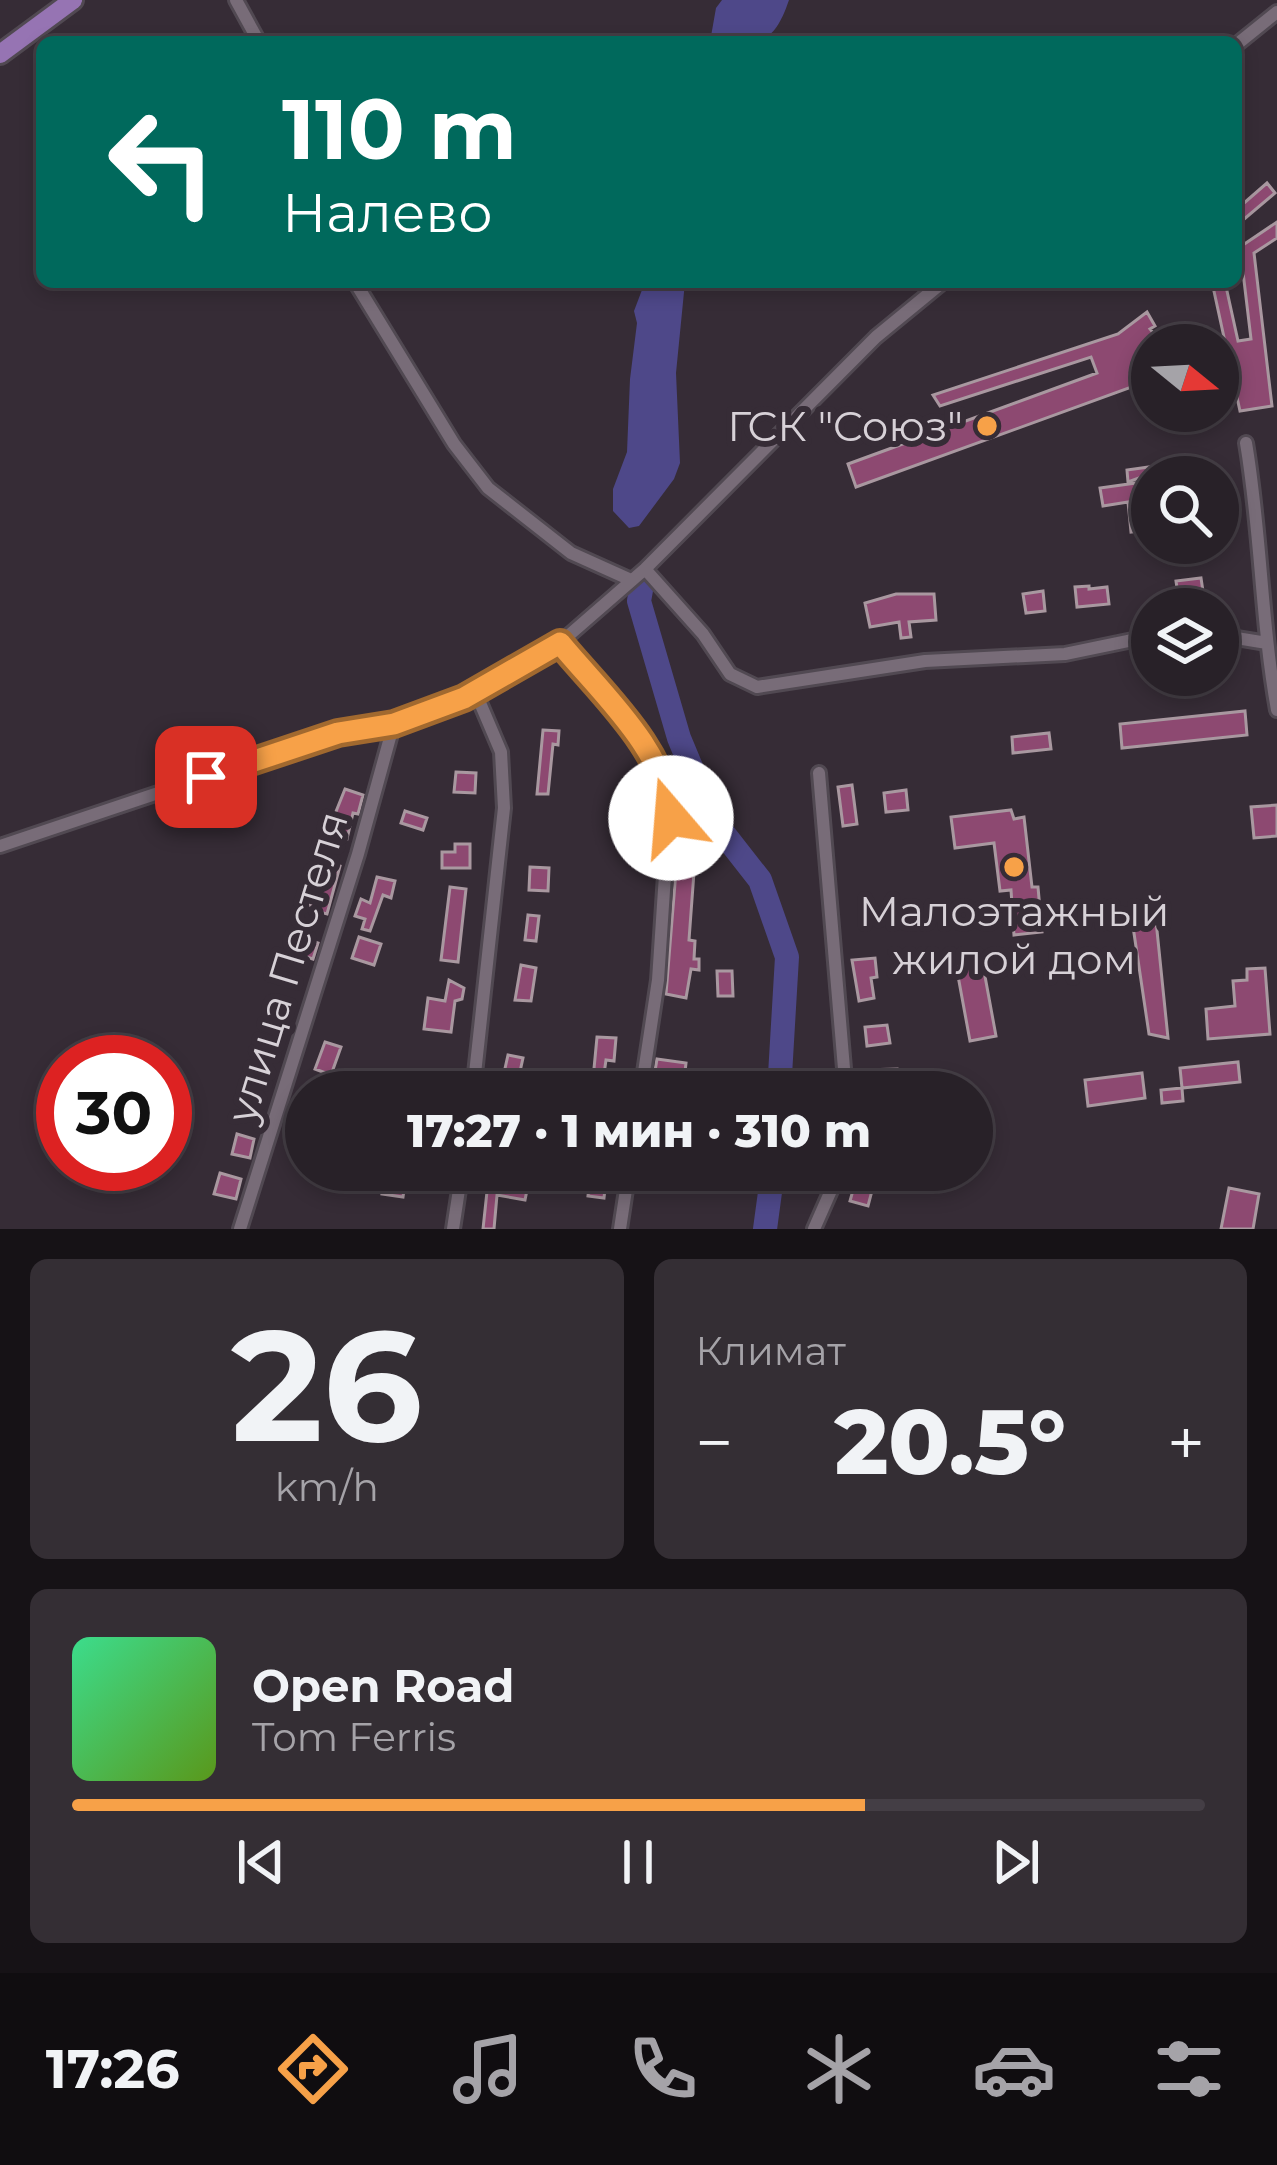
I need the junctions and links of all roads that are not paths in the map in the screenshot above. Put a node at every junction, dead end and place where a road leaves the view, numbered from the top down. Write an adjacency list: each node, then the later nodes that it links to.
1 (73, 0): 6 (main road)
2 (236, 0): 4 (street)
3 (1277, 12): 5 (street)
4 (256, 36)
5 (1242, 40)
6 (0, 54)
7 (359, 288): 11 (street)
8 (936, 288): 10 (street)
9 (1246, 442): 15 (street)
10 (645, 569): 11 (street); 13 (street)
11 (631, 580): 14 (street)
12 (1239, 638): 15 (street)
13 (1131, 641)
14 (560, 643): 16 (street); 22 (street)
15 (1267, 643): 17 (street)
16 (475, 692): 18 (street); 21 (street)
17 (1277, 710)
18 (394, 724): 20 (street); 27 (street, улица Пестеля)
19 (819, 773): 23 (street)
20 (0, 846)
21 (475, 1071)
22 (643, 1071)
23 (844, 1071)
24 (459, 1191): 28 (street)
25 (626, 1191): 29 (street)
26 (831, 1191): 30 (street)
27 (240, 1229)
28 (453, 1229)
29 (620, 1229)
30 (814, 1229)

